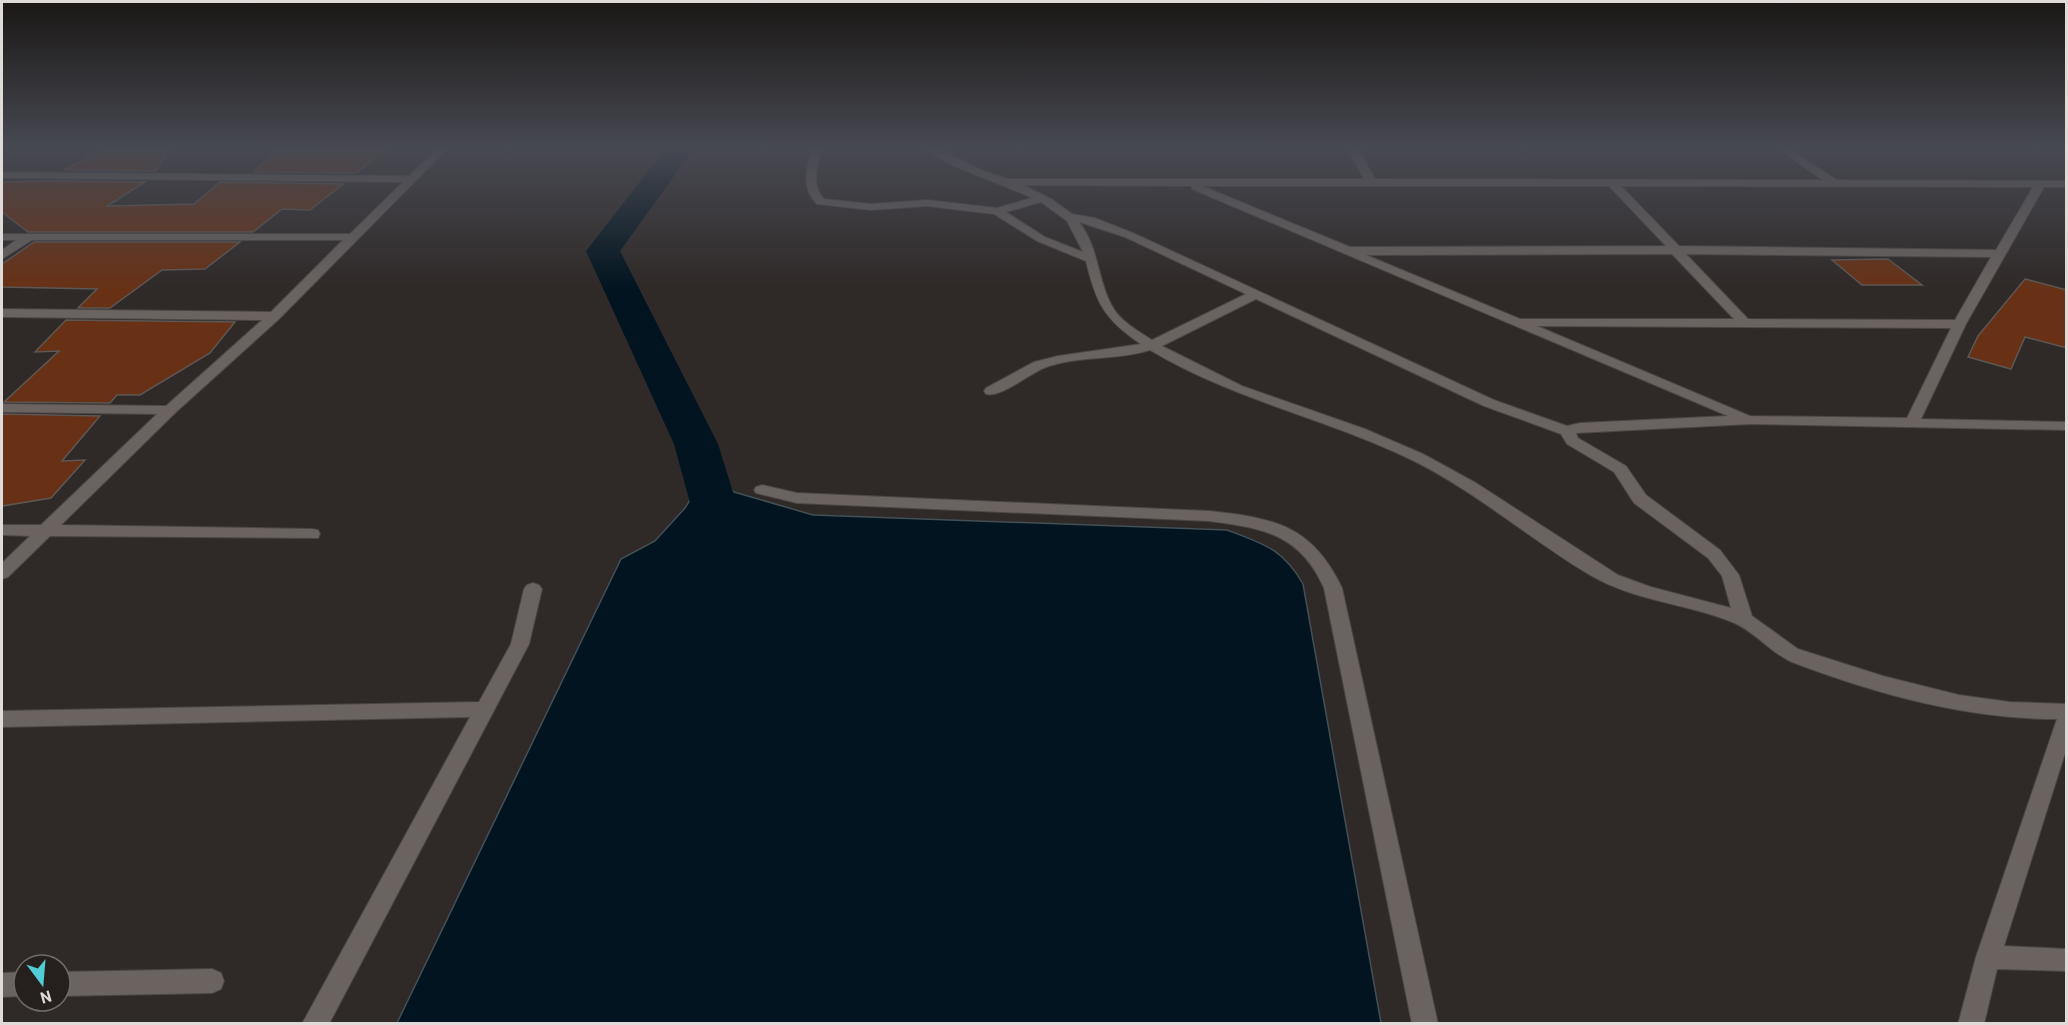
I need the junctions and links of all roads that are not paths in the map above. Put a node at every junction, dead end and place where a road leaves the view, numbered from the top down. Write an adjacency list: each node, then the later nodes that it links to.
1 (394, 195): 12 (street)
2 (814, 195): 8 (street)
3 (1033, 195): 7 (street)
4 (1214, 195): 14 (street)
5 (1624, 195): 13 (street)
6 (2034, 195): 15 (street)
7 (1041, 199): 8 (street); 9 (street)
8 (997, 211): 17 (street)
9 (1070, 217): 17 (street); 18 (street)
10 (2, 237): 11 (street)
11 (28, 237): 12 (street); 16 (street)
12 (352, 237): 20 (street)
13 (1678, 250): 14 (street); 15 (street); 21 (street)
14 (1347, 251): 22 (street)
15 (2001, 254): 23 (street)
16 (2, 255)
17 (1091, 259): 24 (street)
18 (1254, 295): 24 (street); 31 (street)
19 (2, 313): 20 (street)
20 (274, 316): 27 (street)
21 (1743, 321): 22 (street); 23 (street)
22 (1513, 322): 28 (street)
23 (1959, 324): 29 (street)
24 (1152, 345): 25 (street); 38 (street)
25 (992, 391)
26 (2, 408): 27 (street)
27 (170, 410): 34 (street)
28 (1751, 420): 29 (street); 31 (street)
29 (1913, 421): 30 (street)
30 (2067, 426)
31 (1567, 431): 38 (street)
32 (762, 490): 48 (street)
33 (2, 530): 34 (street)
34 (45, 530): 35 (street); 36 (street)
35 (312, 534)
36 (2, 573)
37 (533, 590): 39 (street)
38 (1744, 620): 40 (street)
39 (485, 709): 41 (street); 47 (street)
40 (2067, 711)
41 (2, 719)
42 (2067, 720): 43 (street)
43 (1988, 957): 44 (street); 49 (street)
44 (2067, 960)
45 (213, 981): 46 (street)
46 (72, 984)
47 (315, 1023)
48 (1425, 1023)
49 (1971, 1023)

